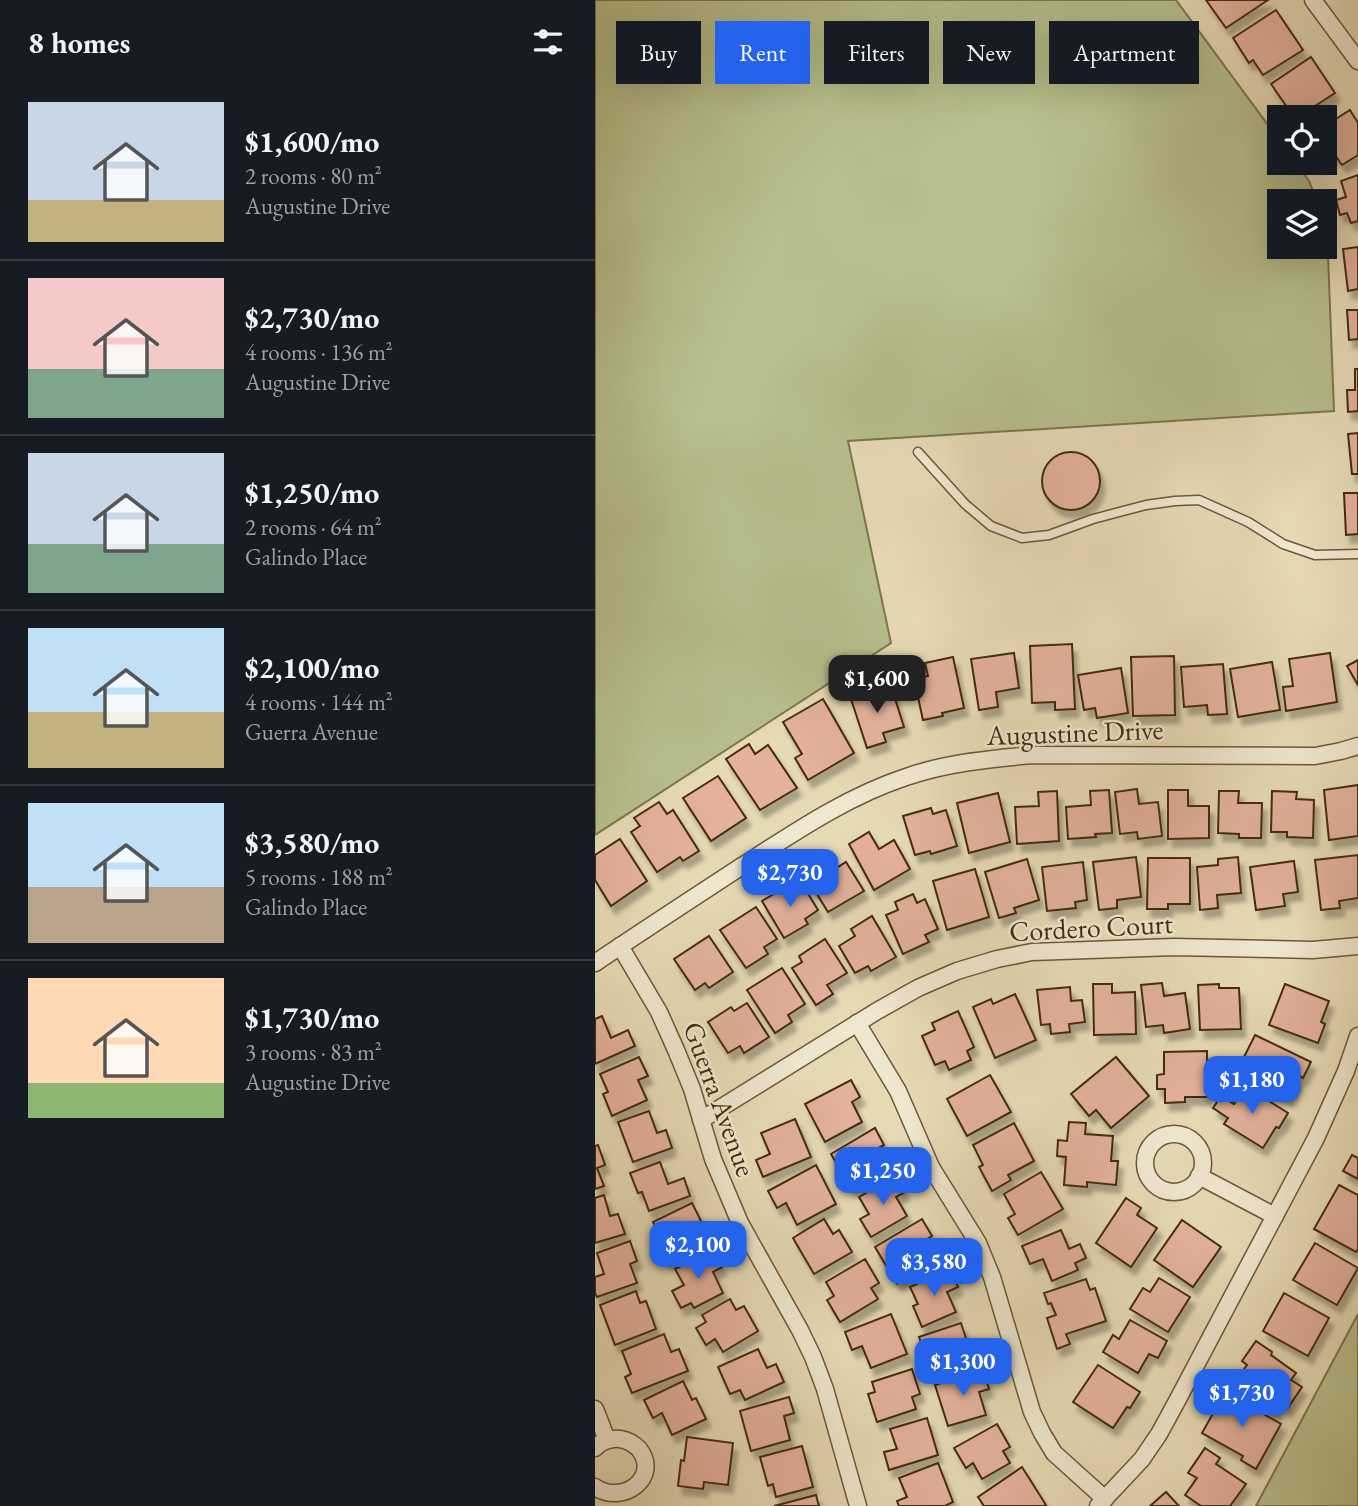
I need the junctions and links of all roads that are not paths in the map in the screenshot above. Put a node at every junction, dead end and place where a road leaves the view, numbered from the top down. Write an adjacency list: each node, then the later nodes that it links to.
1 (1314, 0): 2 (street)
2 (1358, 61)
3 (918, 452): 4 (lane)
4 (1358, 554)
5 (1358, 746): 6 (street, Augustine Drive)
6 (620, 946): 8 (street, Augustine Drive); 11 (street, Guerra Avenue)
7 (1358, 946): 9 (street, Cordero Court)
8 (595, 963)
9 (857, 1023): 11 (street, Cordero Court); 17 (street)
10 (1358, 1036): 13 (street)
11 (701, 1120): 18 (street, Guerra Avenue)
12 (1199, 1176): 13 (street)
13 (1275, 1216): 17 (street)
14 (595, 1409): 15 (street)
15 (601, 1444): 16 (street)
16 (595, 1487)
17 (1101, 1503)
18 (858, 1506)

